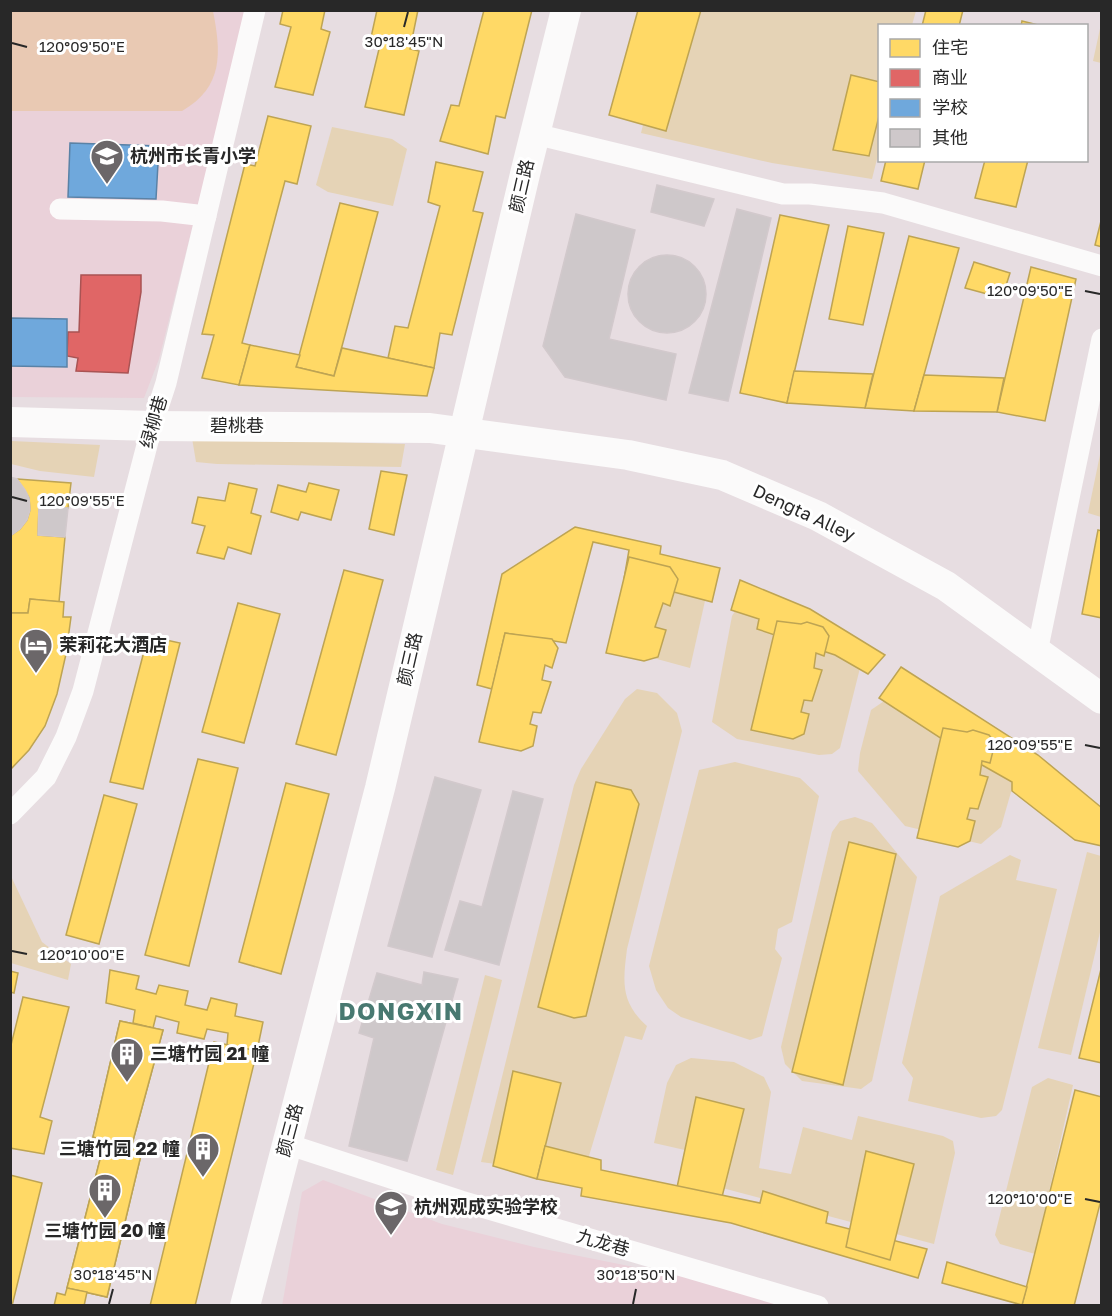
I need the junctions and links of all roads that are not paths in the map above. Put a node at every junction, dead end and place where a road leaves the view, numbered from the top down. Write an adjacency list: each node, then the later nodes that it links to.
1 (255, 10): 5 (street, 绿柳巷)
2 (566, 10): 3 (street, 颜三路)
3 (535, 134): 6 (street); 10 (street, 颜三路)
4 (60, 208): 5 (street)
5 (206, 216): 9 (street, 绿柳巷)
6 (1101, 266)
7 (1101, 339): 11 (street)
8 (10, 422): 9 (street, 碧桃巷)
9 (152, 426): 10 (street, 碧桃巷); 13 (street, 绿柳巷)
10 (464, 432): 11 (street, Dengta Alley); 14 (street, 颜三路)
11 (1037, 652): 12 (street, Dengta Alley)
12 (1101, 699)
13 (10, 814)
14 (287, 1144): 15 (street, 颜三路); 16 (street, 九龙巷)
15 (245, 1305)
16 (818, 1305)

